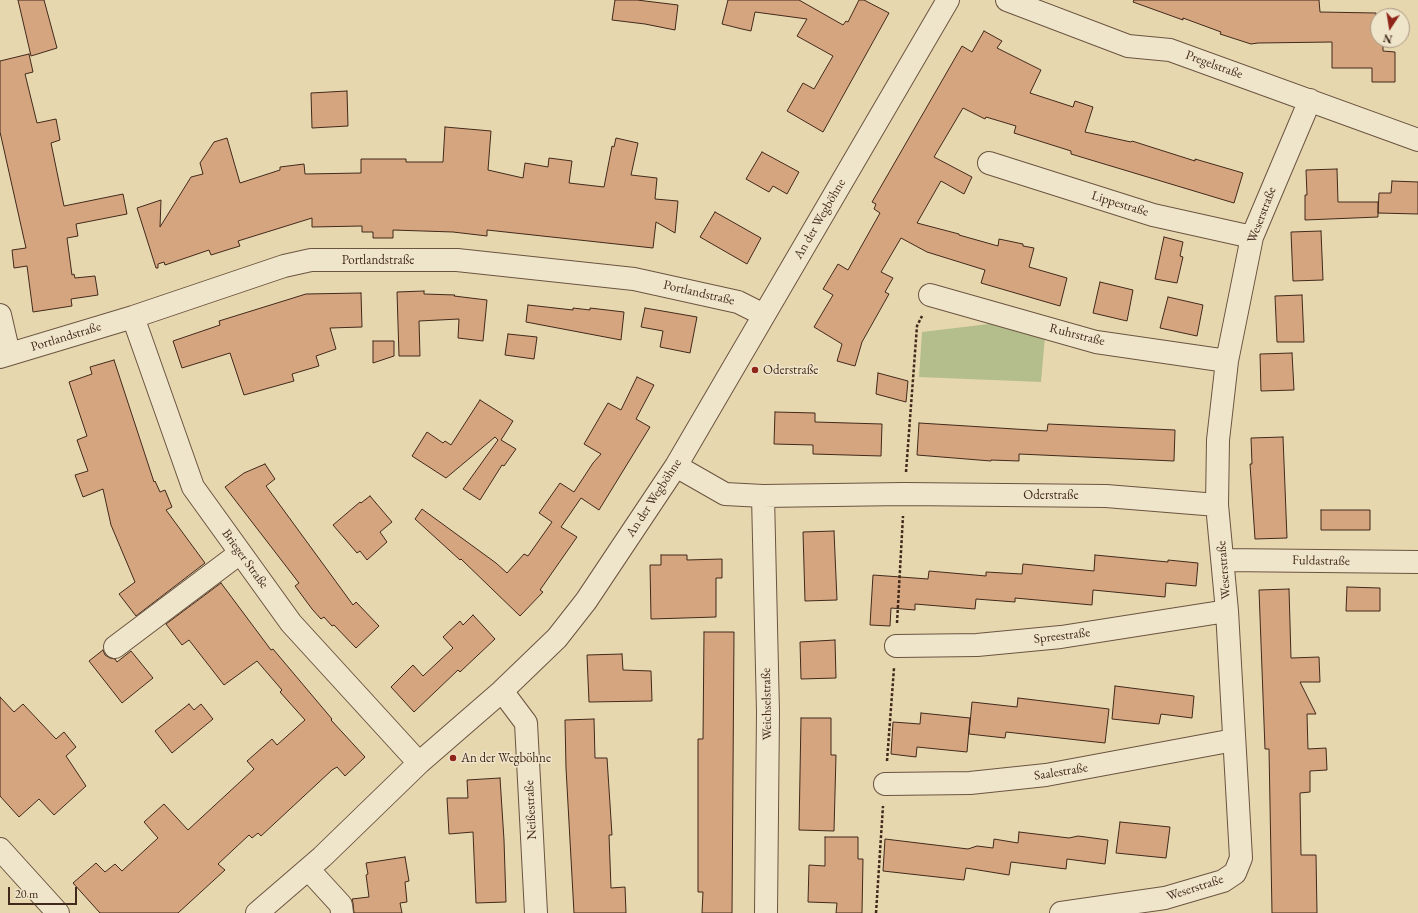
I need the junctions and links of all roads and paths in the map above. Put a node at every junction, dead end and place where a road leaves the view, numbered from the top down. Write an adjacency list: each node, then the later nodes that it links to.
1 (948, 0): 9 (street, An der Wegböhne)
2 (1007, 0): 3 (street, Pregelstraße)
3 (1310, 100): 4 (street, Pregelstraße); 6 (street, Weserstraße)
4 (1418, 140)
5 (989, 164): 6 (street, Lippestraße)
6 (1252, 237): 12 (street, Weserstraße)
7 (930, 295): 12 (street, Ruhrstraße); 14 (path)
8 (0, 315): 11 (street)
9 (764, 315): 10 (street, Portlandstraße); 13 (street, An der Wegböhne)
10 (133, 317): 11 (street, Portlandstraße); 17 (street, Brieger Straße)
11 (4, 356)
12 (1227, 361): 16 (street, Weserstraße)
13 (676, 466): 15 (street, Oderstraße); 23 (street, An der Wegböhne)
14 (904, 494): 15 (street, Oderstraße); 16 (street, Oderstraße); 21 (path)
15 (763, 496): 33 (street, Weichselstraße)
16 (1218, 505): 18 (street, Weserstraße)
17 (240, 553): 22 (street); 25 (street, Brieger Straße)
18 (1223, 560): 19 (street, Fuldastraße); 20 (street, Weserstraße)
19 (1418, 562)
20 (1227, 611): 21 (street, Spreestraße); 24 (street, Weserstraße)
21 (896, 646): 26 (path)
22 (115, 647)
23 (502, 691): 25 (street, An der Wegböhne); 32 (street, Neißestraße)
24 (1234, 740): 26 (street, Saalestraße); 35 (street, Weserstraße)
25 (419, 763): 28 (street, An der Wegböhne)
26 (885, 784): 34 (path)
27 (0, 849): 29 (street)
28 (308, 869): 30 (street, An der Wegböhne); 31 (street)
29 (58, 913)
30 (257, 913)
31 (342, 913)
32 (536, 913)
33 (766, 913)
34 (876, 913)
35 (1061, 913)

